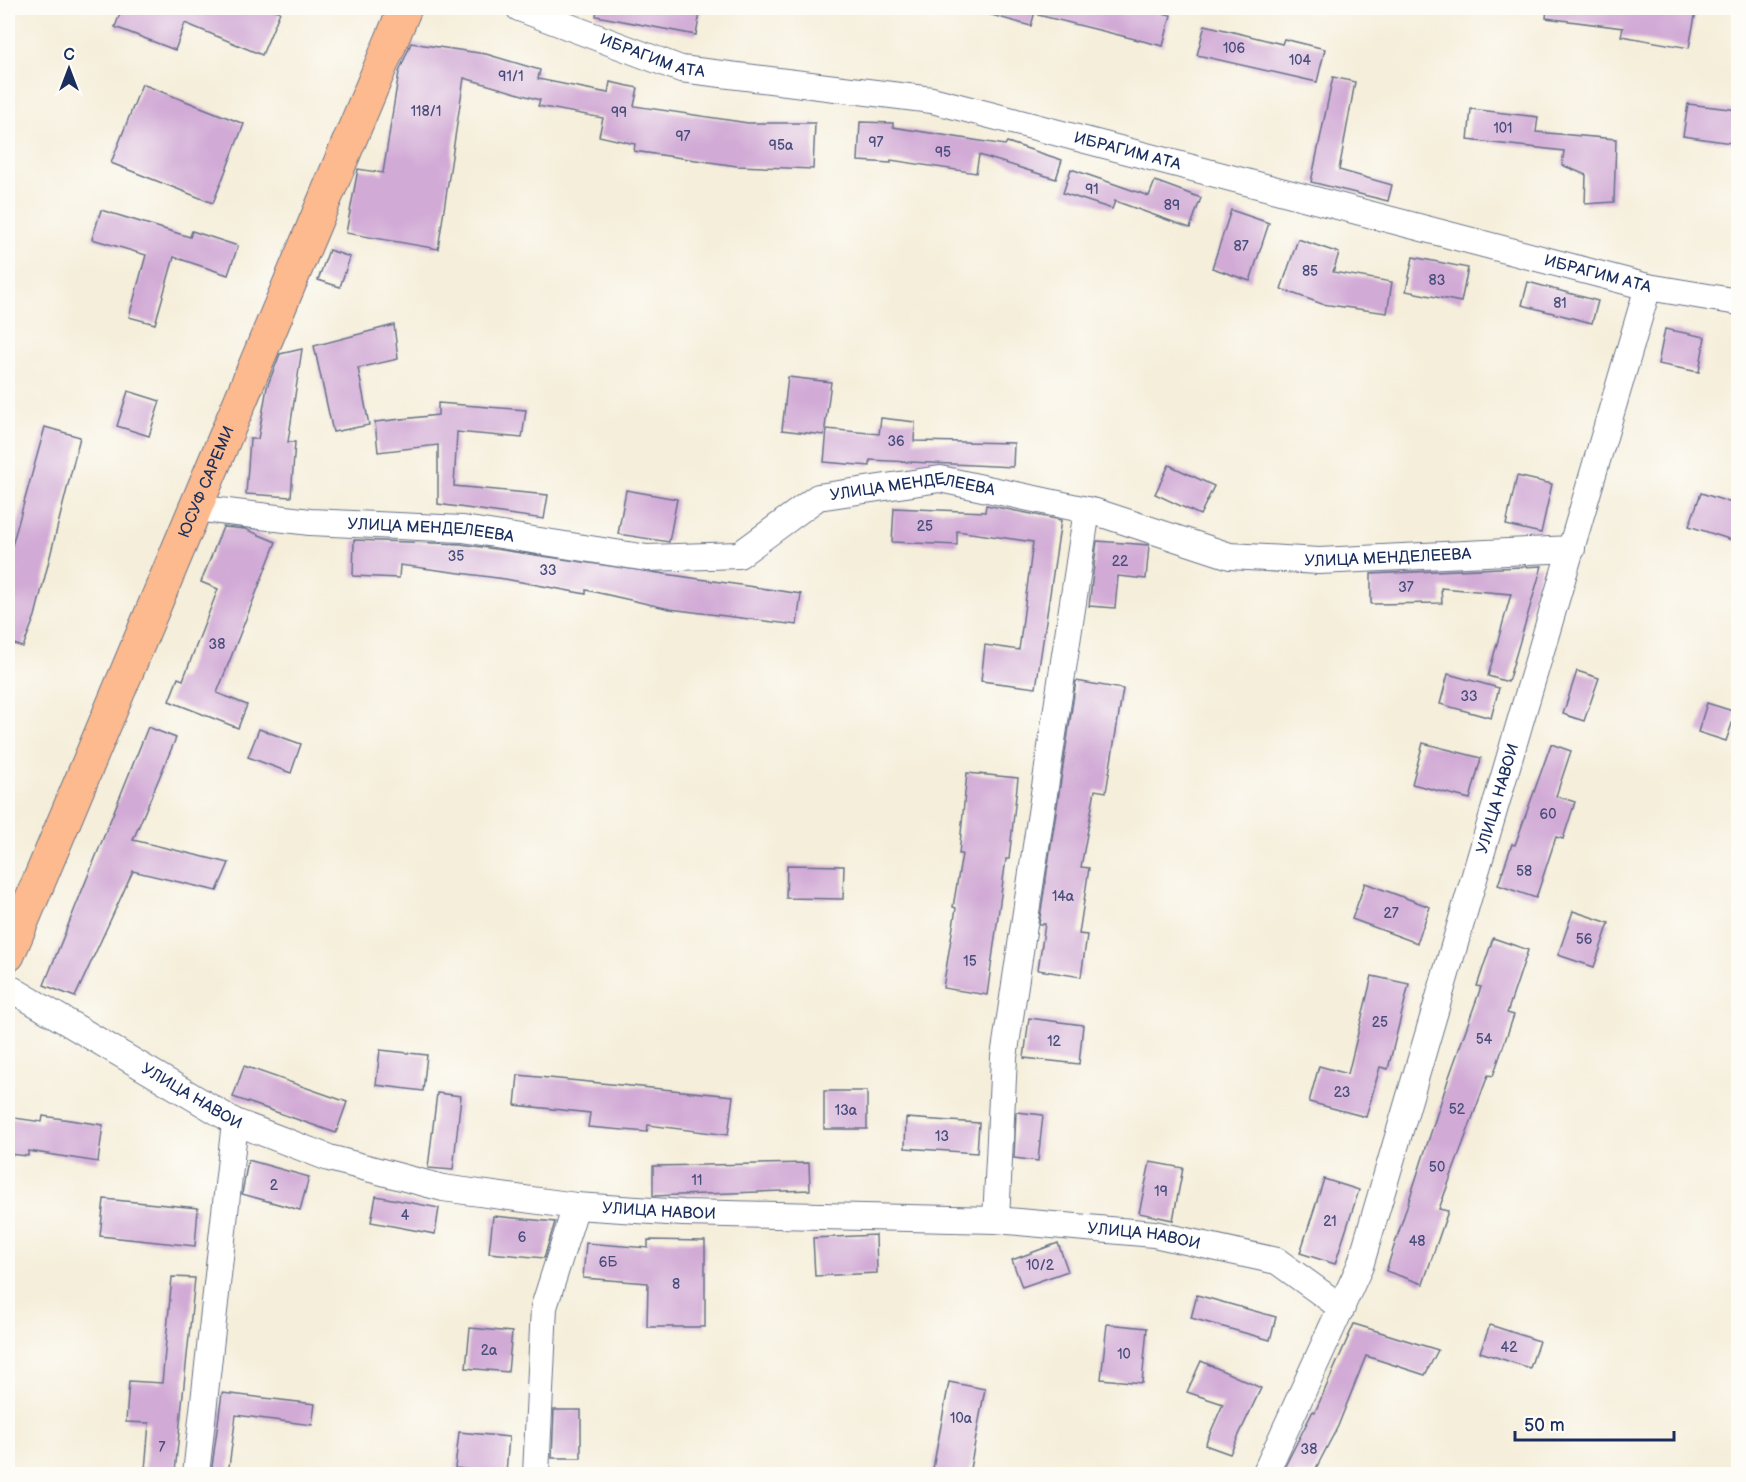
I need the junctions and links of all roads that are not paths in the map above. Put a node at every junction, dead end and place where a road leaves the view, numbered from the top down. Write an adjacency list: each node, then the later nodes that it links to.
1 (405, 8): 5 (main road, ЮСУФ САРЕМИ)
2 (519, 8): 3 (street, ИБРАГИМ АТА)
3 (1648, 287): 4 (street, ИБРАГИМ АТА); 7 (street, УЛИЦА НАВОИ)
4 (1738, 302)
5 (195, 508): 6 (street, УЛИЦА МЕНДЕЛЕЕВА); 8 (main road, ЮСУФ САРЕМИ)
6 (1087, 510): 7 (street, УЛИЦА МЕНДЕЛЕЕВА); 12 (street)
7 (1572, 549): 13 (street, УЛИЦА НАВОИ)
8 (8, 956)
9 (8, 987): 10 (street, УЛИЦА НАВОИ)
10 (235, 1122): 11 (street, УЛИЦА НАВОИ); 14 (street)
11 (576, 1206): 12 (street, УЛИЦА НАВОИ); 15 (street)
12 (996, 1220): 13 (street, УЛИЦА НАВОИ)
13 (1342, 1308): 16 (street, УЛИЦА НАВОИ)
14 (196, 1474)
15 (536, 1474)
16 (1265, 1474)

